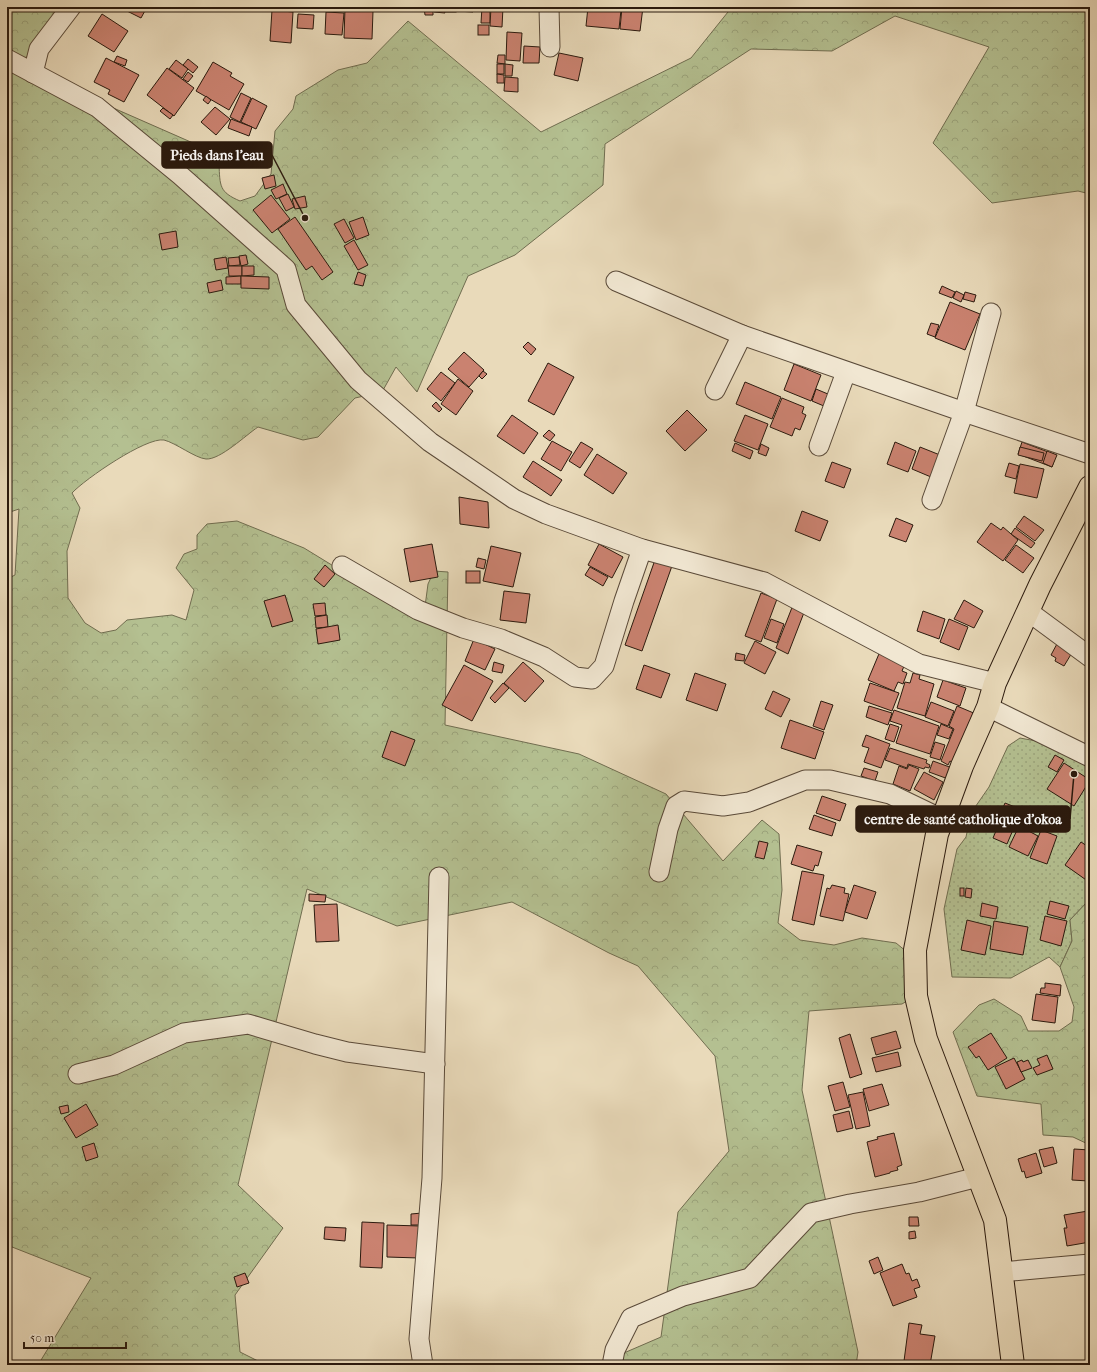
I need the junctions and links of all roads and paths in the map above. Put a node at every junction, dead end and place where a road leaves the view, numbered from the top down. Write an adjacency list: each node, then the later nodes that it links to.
1 (71, 7): 5 (street)
2 (549, 7): 3 (street)
3 (550, 47)
4 (7, 59): 5 (street)
5 (33, 73): 16 (street)
6 (616, 281): 8 (street)
7 (991, 313): 11 (street)
8 (742, 335): 9 (street); 10 (street)
9 (846, 372): 11 (street); 12 (street)
10 (715, 390)
11 (964, 412): 13 (street); 15 (street)
12 (819, 446)
13 (1090, 454)
14 (1090, 487): 18 (main road)
15 (932, 500)
16 (642, 549): 17 (street); 20 (street)
17 (342, 566)
18 (1029, 612): 19 (street); 20 (main road)
19 (1090, 657)
20 (996, 683): 21 (main road)
21 (988, 707): 22 (street); 23 (main road)
22 (1090, 757)
23 (942, 819): 24 (street); 28 (main road)
24 (659, 872)
25 (439, 877): 26 (street)
26 (435, 1064): 27 (street); 31 (street)
27 (78, 1074)
28 (978, 1177): 30 (main road); 32 (street)
29 (1090, 1264): 30 (street)
30 (1001, 1272): 33 (main road)
31 (423, 1365)
32 (612, 1365)
33 (1012, 1365)

